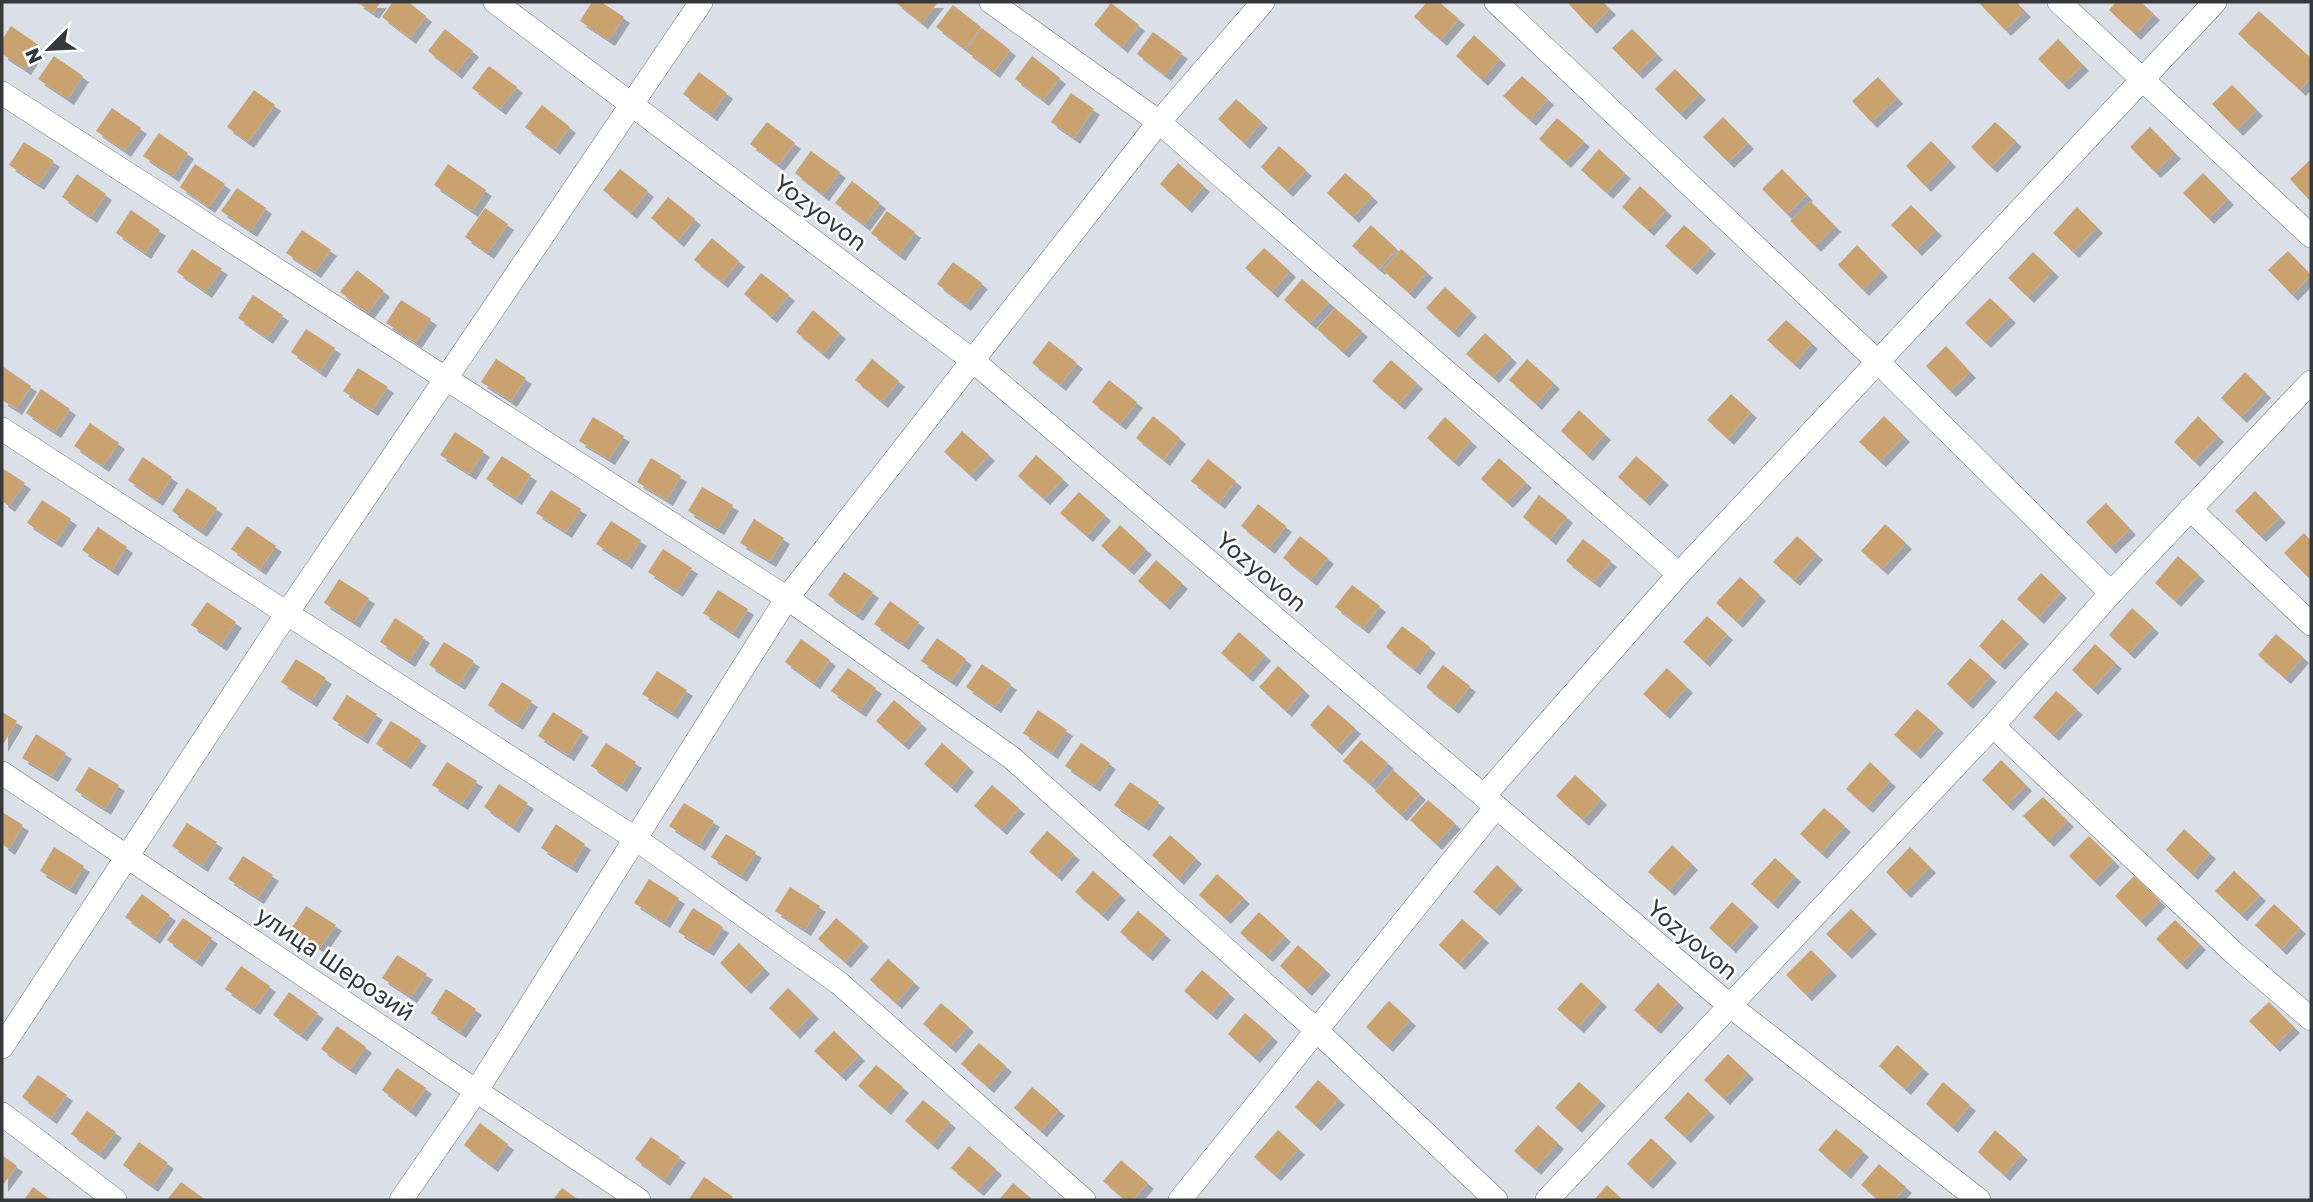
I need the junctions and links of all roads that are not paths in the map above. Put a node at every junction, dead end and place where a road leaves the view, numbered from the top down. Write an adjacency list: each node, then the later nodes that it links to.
1 (495, 2): 10 (street, Yozyovon)
2 (701, 2): 10 (street)
3 (991, 2): 11 (street)
4 (1263, 2): 11 (street)
5 (1496, 2): 14 (street)
6 (2059, 2): 8 (street)
7 (2215, 2): 8 (street)
8 (2141, 81): 12 (street); 14 (street)
9 (2, 93): 15 (street)
10 (631, 104): 13 (street, Yozyovon); 15 (street)
11 (1159, 122): 13 (street); 19 (street)
12 (2311, 236)
13 (972, 360): 21 (street); 26 (street, Yozyovon)
14 (1879, 363): 19 (street); 20 (street)
15 (444, 380): 21 (street); 22 (street)
16 (2311, 382): 18 (street)
17 (2, 429): 22 (street)
18 (2190, 509): 20 (street); 23 (street)
19 (1679, 574): 26 (street)
20 (2111, 593): 24 (street)
21 (787, 598): 27 (street); 31 (street)
22 (287, 613): 27 (street); 28 (street)
23 (2311, 624)
24 (1993, 726): 29 (street); 30 (street)
25 (2, 774): 28 (street, улица Шерозий)
26 (1490, 801): 29 (street, Yozyovon); 31 (street)
27 (636, 839): 33 (street); 38 (street)
28 (127, 856): 32 (street); 33 (street, улица Шерозий)
29 (1729, 1006): 41 (street); 42 (street, Yozyovon)
30 (2311, 1019)
31 (1315, 1029): 39 (street); 40 (street)
32 (2, 1046)
33 (477, 1090): 36 (street); 37 (street, улица Шерозий)
34 (2, 1114): 35 (street)
35 (115, 1200)
36 (401, 1200)
37 (639, 1200)
38 (1084, 1200)
39 (1181, 1200)
40 (1496, 1200)
41 (1548, 1200)
42 (1979, 1200)

